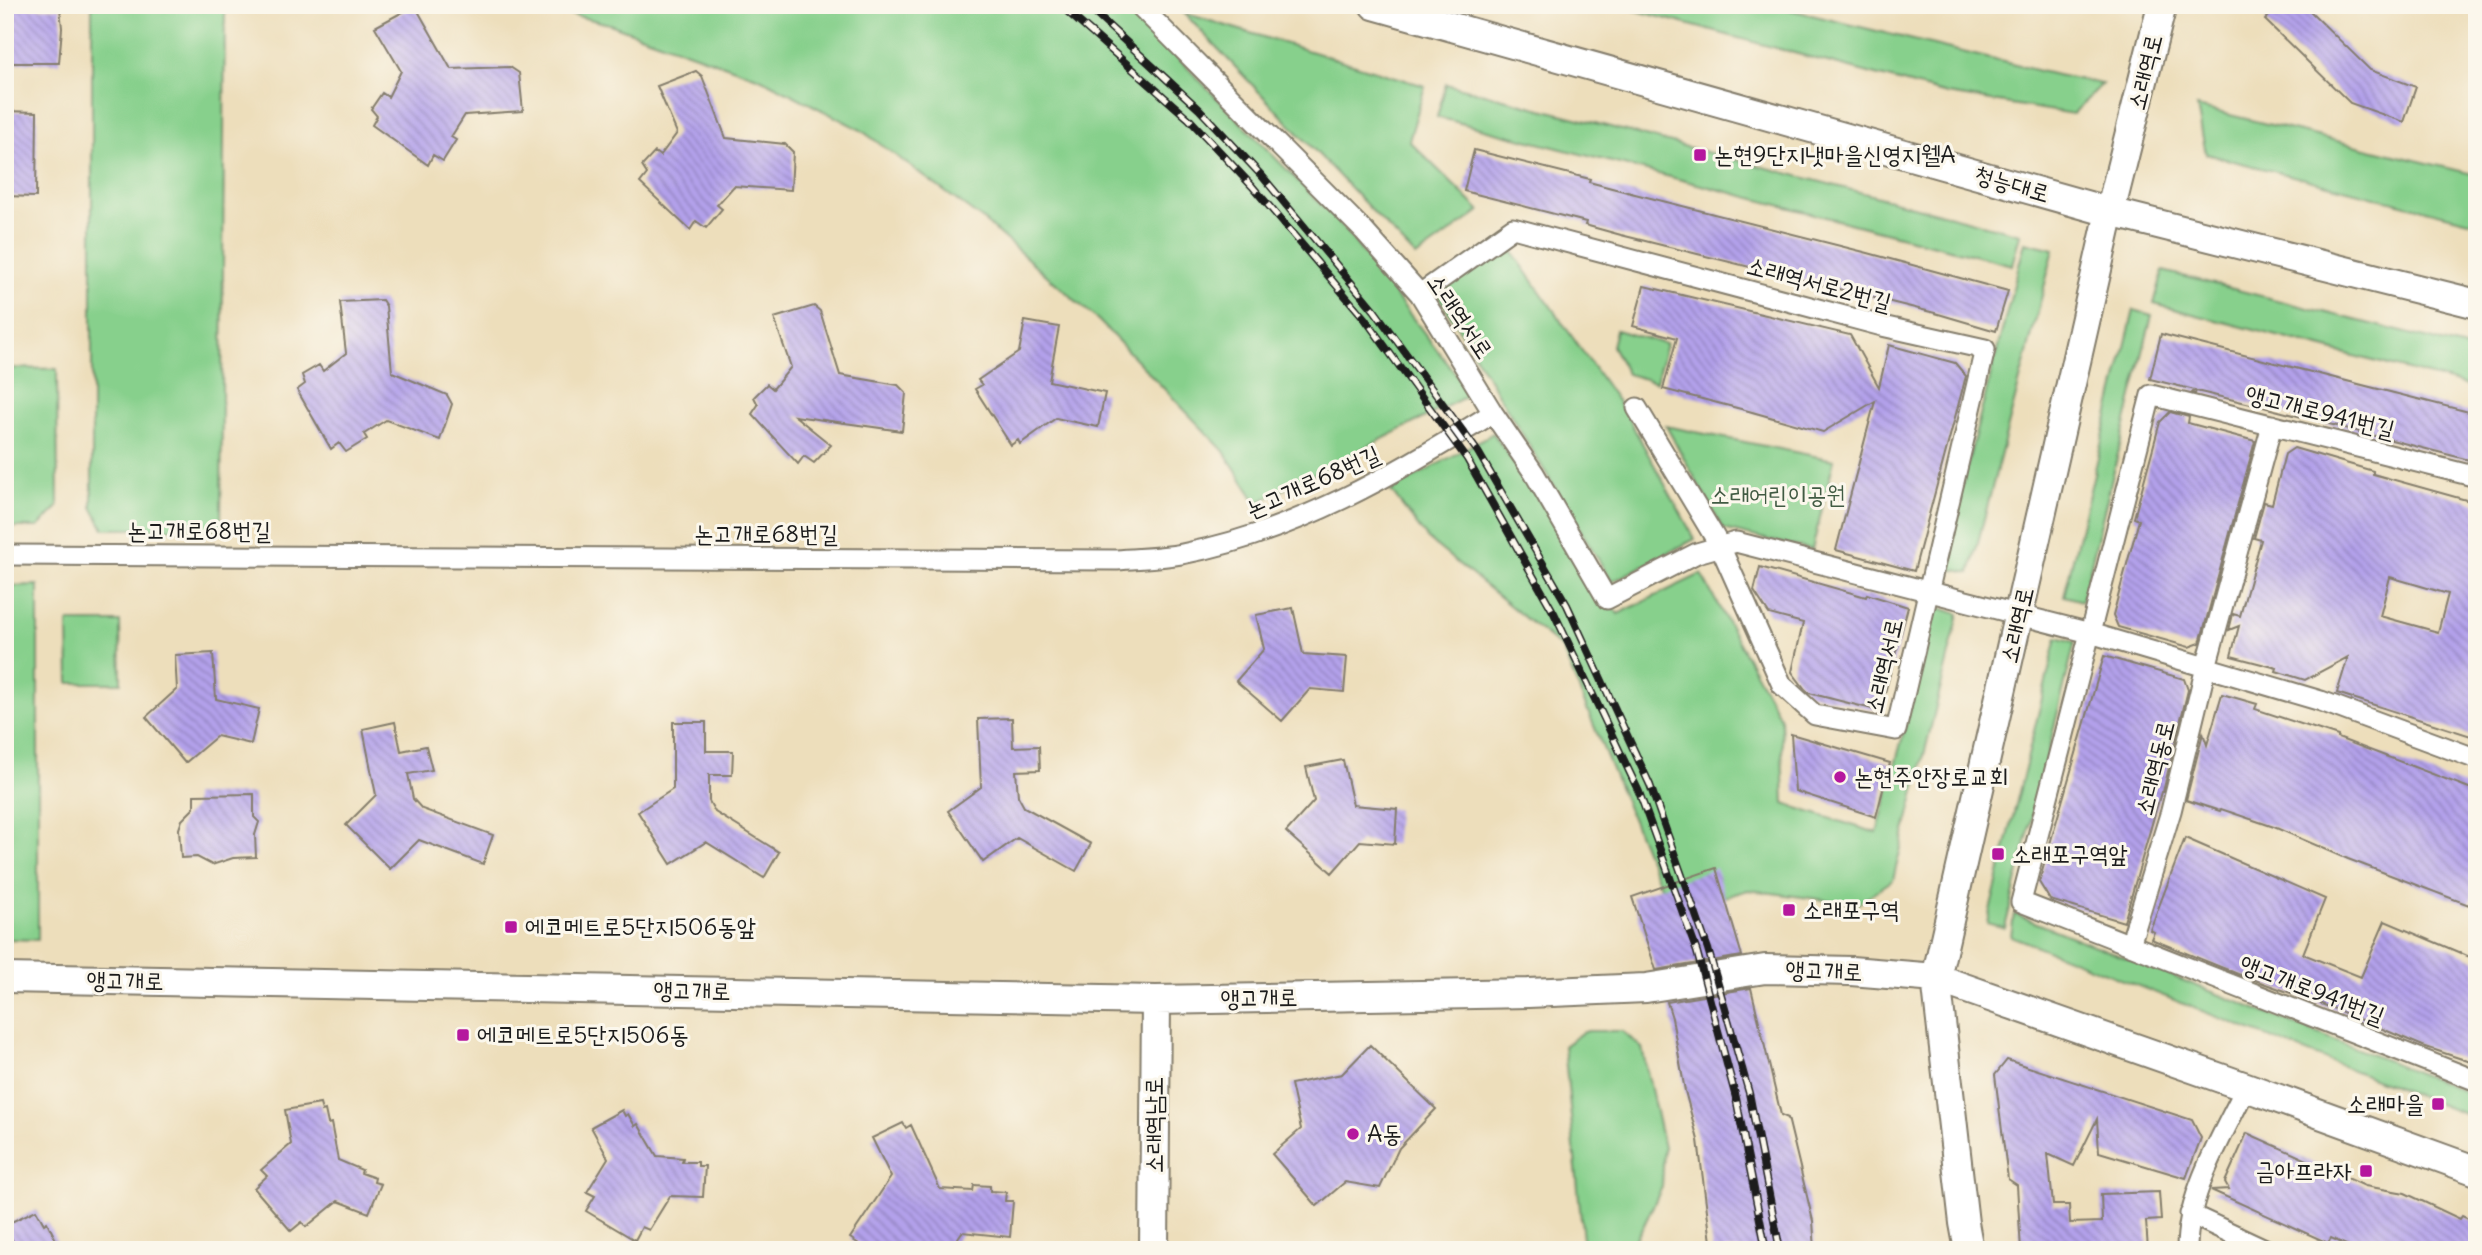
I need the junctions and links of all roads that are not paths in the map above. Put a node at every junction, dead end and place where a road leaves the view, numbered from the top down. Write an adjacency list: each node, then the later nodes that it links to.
1 (1139, 5): 5 (street, 소래역서로)
2 (2162, 5): 4 (street, 소래역로)
3 (1380, 6): 4 (street, 청능대로)
4 (2110, 212): 6 (street, 청능대로); 14 (street, 소래역로)
5 (1420, 295): 8 (street, 소래역서로); 13 (street, 소래역서로2번길)
6 (2477, 304)
7 (1637, 408): 11 (street, 소래역서로)
8 (1493, 414): 11 (street, 소래역서로); 12 (street, 논고개로68번길)
9 (2272, 425): 10 (street, 앵고개로941번길); 15 (street, 앵고개로941번길); 16 (street, 소래역동로)
10 (2477, 477)
11 (1720, 546): 13 (street, 소래역서로); 13 (street, 소래역서로)
12 (5, 555)
13 (1927, 590): 14 (street, 소래역서로)
14 (2019, 615): 15 (street); 20 (street, 소래역로)
15 (2090, 633): 16 (street); 18 (street)
16 (2206, 667): 17 (street); 18 (street, 소래역동로)
17 (2477, 759)
18 (2130, 945): 22 (street, 앵고개로941번길)
19 (5, 978): 21 (street, 앵고개로)
20 (1936, 978): 21 (street, 앵고개로); 23 (street, 앵고개로); 27 (street, 소래역로)
21 (1156, 1000): 26 (street, 소래역남로)
22 (2477, 1081)
23 (2246, 1087): 24 (street, 앵고개로); 25 (street)
24 (2477, 1171)
25 (2190, 1214): 28 (street); 29 (street)
26 (1154, 1250)
27 (1969, 1250)
28 (2187, 1250)
29 (2267, 1250)

